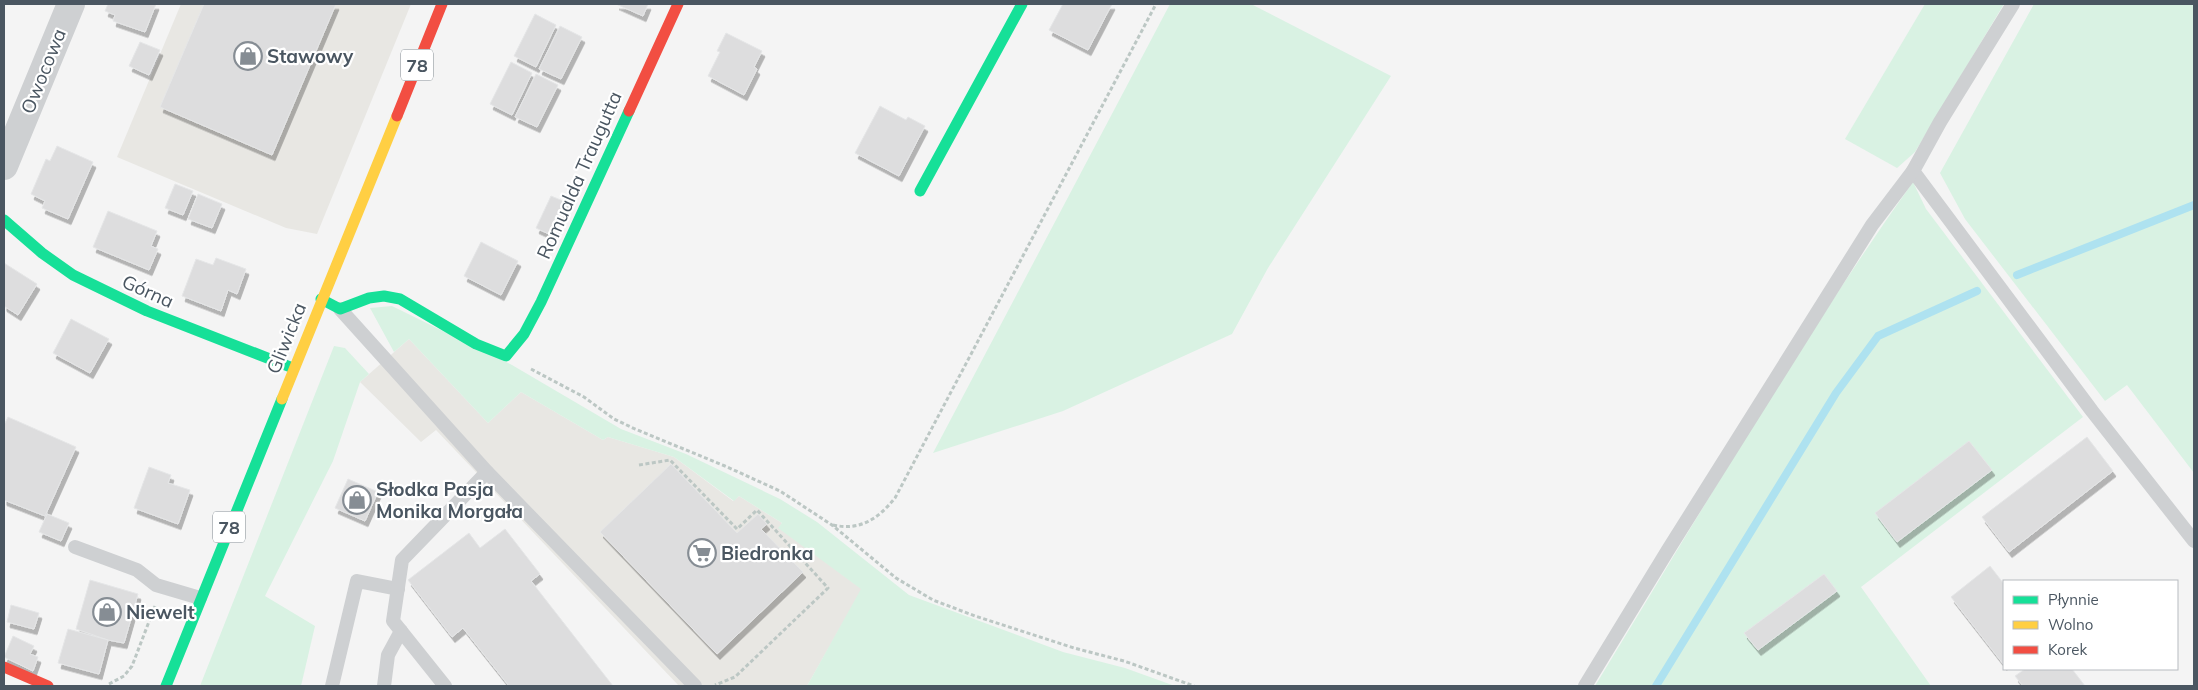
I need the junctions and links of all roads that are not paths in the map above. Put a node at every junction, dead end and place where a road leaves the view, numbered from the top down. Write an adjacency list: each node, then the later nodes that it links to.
1 (71, 4): 6 (street, Owocowa)
2 (442, 4): 10 (street, Gliwicka / 78)
3 (678, 4): 11 (street, Romualda Traugutta)
4 (1022, 4): 8 (street)
5 (2013, 4): 7 (lane)
6 (4, 166)
7 (1913, 171): 14 (lane); 26 (lane)
8 (920, 191)
9 (4, 220): 12 (street, Górna)
10 (321, 299): 11 (street); 12 (street, Gliwicka / 78)
11 (340, 309): 13 (lane)
12 (293, 368): 17 (street, Gliwicka / 78)
13 (487, 472): 16 (lane); 25 (lane)
14 (2194, 541)
15 (75, 547): 17 (lane)
16 (398, 589): 18 (lane); 22 (lane)
17 (200, 598): 21 (street, Gliwicka / 78)
18 (401, 631): 23 (lane); 24 (lane)
19 (4, 668): 20 (street)
20 (48, 686)
21 (166, 686)
22 (332, 686)
23 (384, 686)
24 (446, 686)
25 (695, 686)
26 (1586, 686)

